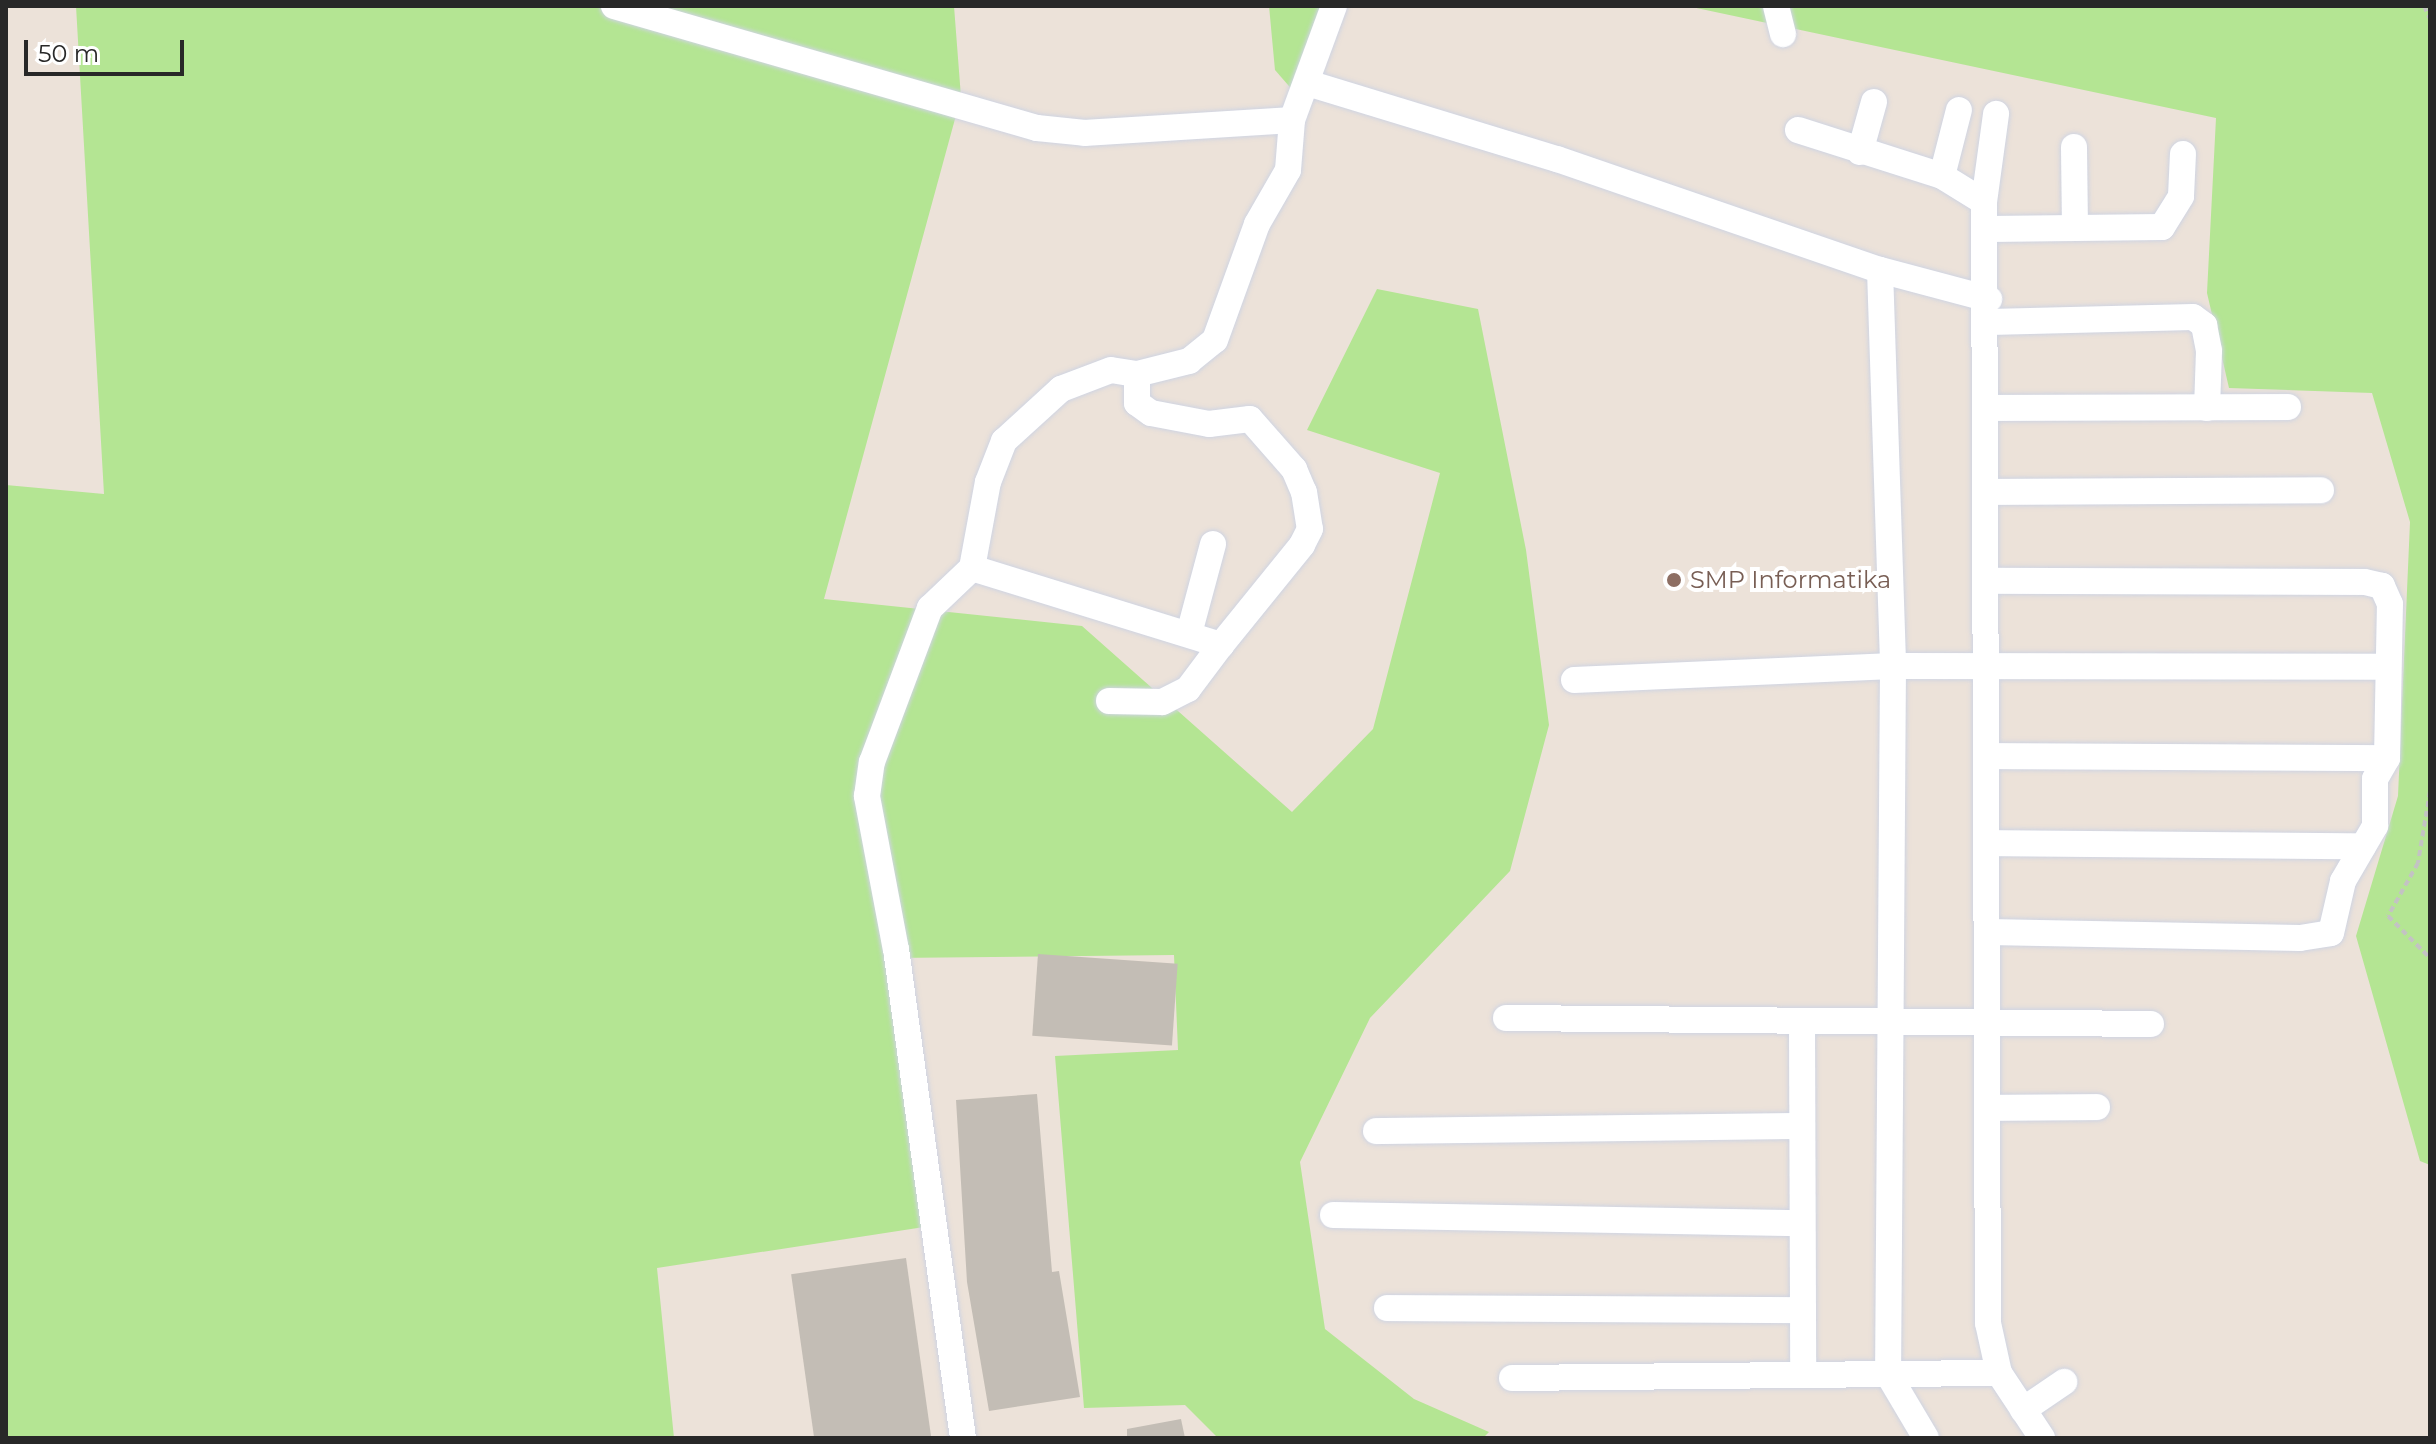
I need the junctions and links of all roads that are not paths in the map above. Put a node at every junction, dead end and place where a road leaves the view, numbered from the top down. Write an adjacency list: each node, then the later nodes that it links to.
1 (614, 6): 9 (street)
2 (1334, 6): 5 (street)
3 (1776, 6): 4 (street)
4 (1783, 34)
5 (1311, 84): 9 (street); 18 (street)
6 (1874, 102): 12 (street)
7 (1959, 110): 14 (street)
8 (1996, 114): 15 (street)
9 (1292, 120): 20 (street)
10 (1798, 130): 12 (street)
11 (2074, 147): 16 (street)
12 (1860, 152): 14 (street)
13 (2183, 154): 16 (street)
14 (1942, 176): 15 (street)
15 (1984, 202): 17 (street)
16 (2075, 228): 17 (street)
17 (1989, 229): 19 (street)
18 (1880, 270): 19 (street); 31 (street)
19 (1989, 310): 22 (street); 23 (street)
20 (1137, 374): 27 (street); 30 (street)
21 (2288, 407): 23 (street)
22 (1989, 408): 23 (street); 25 (street)
23 (2207, 408)
24 (2321, 490): 25 (street)
25 (1989, 492): 28 (street)
26 (1213, 544): 29 (street)
27 (972, 568): 29 (street); 60 (street)
28 (1989, 581): 32 (street); 33 (street)
29 (1190, 630): 30 (street)
30 (1221, 645): 35 (street)
31 (1893, 666): 33 (street); 34 (street); 43 (street)
32 (2386, 667): 33 (street); 37 (street)
33 (1989, 669): 36 (street)
34 (1574, 680)
35 (1109, 701)
36 (1989, 756): 37 (street); 38 (street)
37 (2387, 758): 39 (street)
38 (1989, 843): 39 (street); 40 (street)
39 (2363, 846): 40 (street)
40 (1988, 932): 44 (street)
41 (1506, 1018): 42 (street)
42 (1802, 1022): 43 (street); 48 (street)
43 (1889, 1023): 44 (street); 55 (street)
44 (1988, 1024): 45 (street); 47 (street)
45 (2151, 1024)
46 (2097, 1107): 47 (street)
47 (1988, 1108): 54 (street)
48 (1802, 1126): 49 (street); 51 (street)
49 (1376, 1131)
50 (1333, 1215): 51 (street)
51 (1802, 1223): 53 (street)
52 (1387, 1308): 53 (street)
53 (1802, 1310): 56 (street)
54 (1999, 1373): 55 (street); 59 (street)
55 (1888, 1374): 56 (street); 61 (street)
56 (1803, 1375): 57 (street)
57 (1512, 1378)
58 (2064, 1382): 59 (street)
59 (2023, 1410): 62 (street)
60 (963, 1438)
61 (1926, 1438)
62 (2042, 1438)

